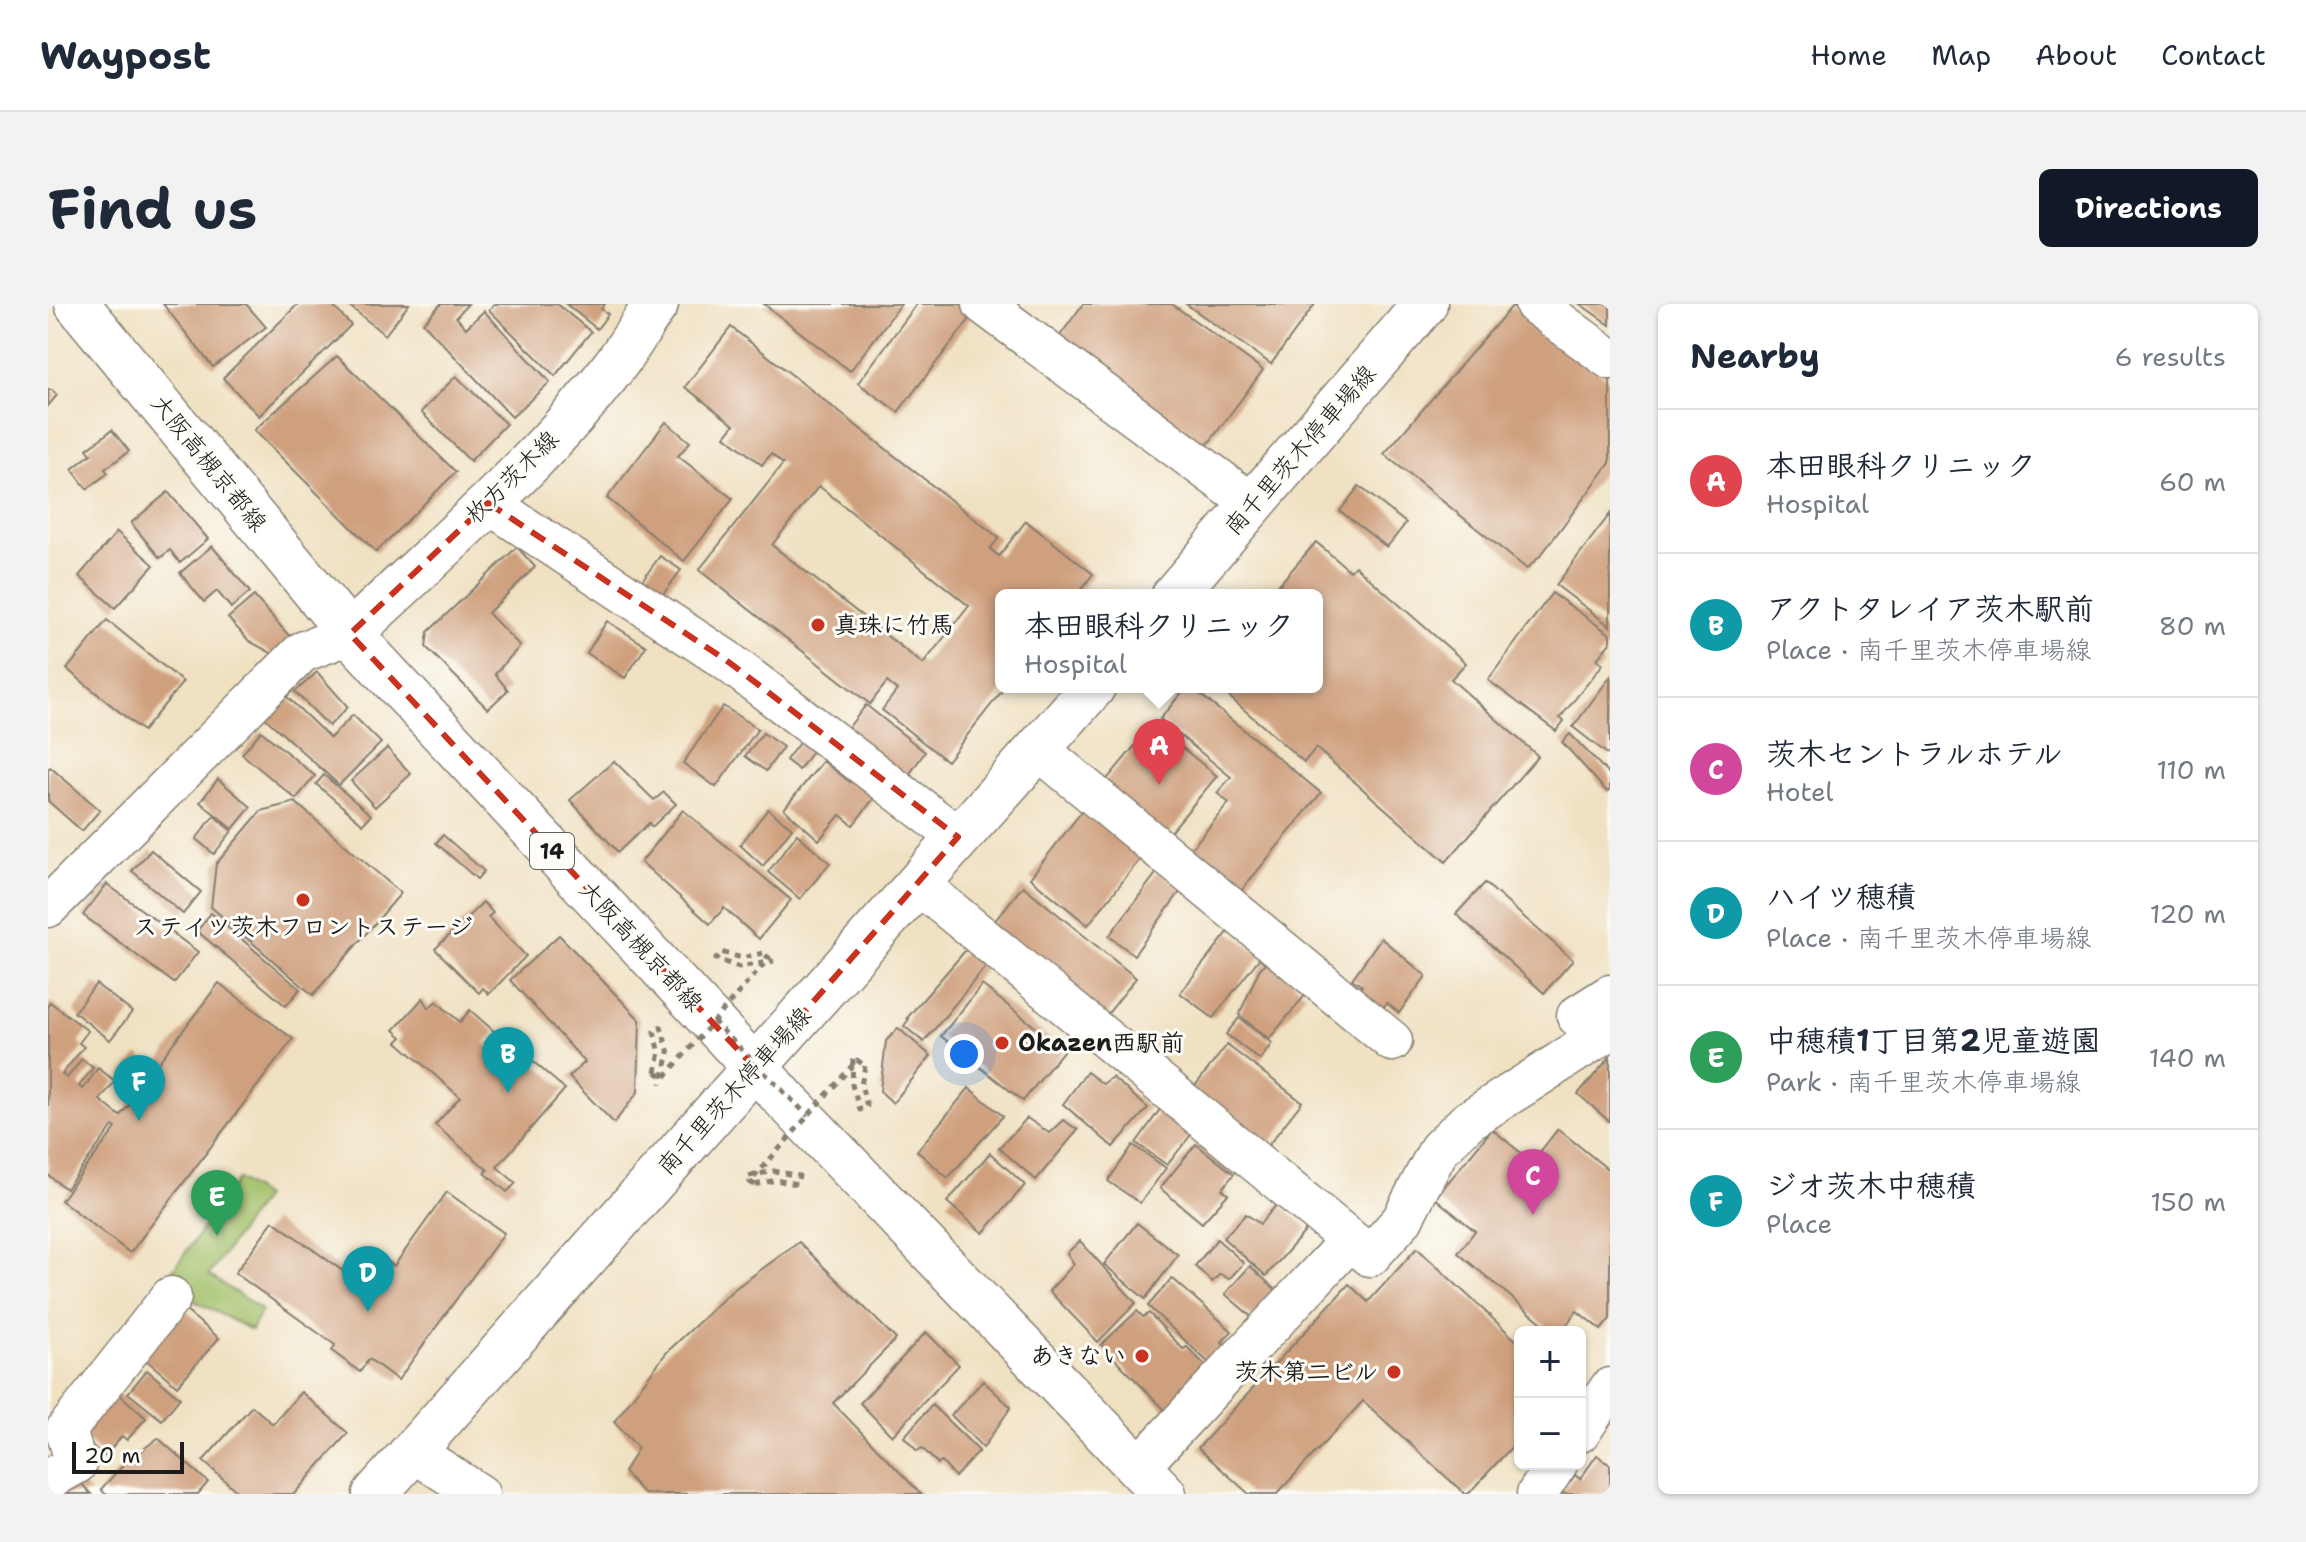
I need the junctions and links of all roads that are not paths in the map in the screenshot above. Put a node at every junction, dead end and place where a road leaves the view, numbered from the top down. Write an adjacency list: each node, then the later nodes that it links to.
1 (77, 304): 10 (main road, 大阪高槻京都線 / 14)
2 (656, 304): 7 (main road, 枚方茨木線)
3 (983, 304): 8 (street)
4 (1425, 304): 8 (main road, 南千里茨木停車場線)
5 (1535, 304): 6 (street)
6 (1610, 359)
7 (488, 503): 10 (main road, 枚方茨木線); 13 (street)
8 (1254, 505): 9 (main road, 南千里茨木停車場線)
9 (1179, 589)
10 (350, 634): 15 (street); 18 (main road, 大阪高槻京都線 / 14)
11 (1088, 693): 12 (main road, 南千里茨木停車場線)
12 (1038, 749): 13 (main road, 南千里茨木停車場線); 17 (street)
13 (958, 837): 14 (main road, 南千里茨木停車場線)
14 (918, 884): 18 (main road, 南千里茨木停車場線); 19 (street)
15 (48, 907)
16 (1600, 1014): 19 (street)
17 (1392, 1041)
18 (755, 1068): 23 (main road, 南千里茨木停車場線); 26 (main road, 大阪高槻京都線 / 14)
19 (1350, 1240): 26 (street)
20 (171, 1297): 25 (street)
21 (1610, 1388): 22 (street)
22 (1586, 1423)
23 (412, 1451): 27 (main road, 南千里茨木停車場線); 28 (street)
24 (1553, 1470): 29 (street)
25 (48, 1480)
26 (1152, 1481)
27 (375, 1494)
28 (479, 1494)
29 (1537, 1494)

